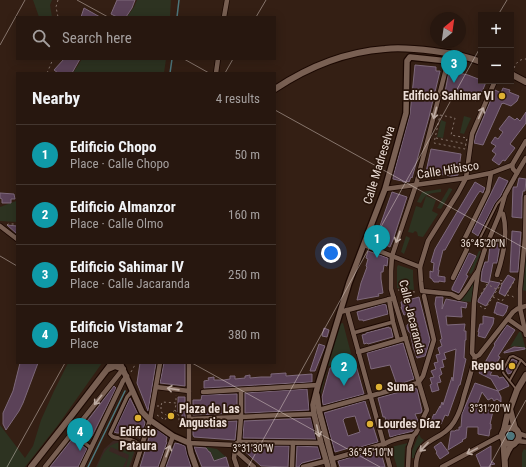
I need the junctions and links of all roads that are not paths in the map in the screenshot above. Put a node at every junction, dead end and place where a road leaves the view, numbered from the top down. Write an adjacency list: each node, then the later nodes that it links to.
1 (227, 0): 2 (street)
2 (224, 16)
3 (449, 53): 5 (street, Calle Jacaranda); 6 (main road); 11 (main road)
4 (218, 60): 7 (street)
5 (448, 61): 18 (street, Calle Jacaranda, one-way to 18); 19 (street, Calle Madreselva)
6 (478, 61)
7 (216, 72)
8 (514, 76): 9 (main road)
9 (526, 82)
10 (494, 84): 17 (street, one-way to 10)
11 (276, 88)
12 (526, 141): 14 (street)
13 (526, 158): 16 (street)
14 (512, 165): 15 (street, Calle Hibisco); 16 (street)
15 (491, 173): 17 (street, Calle Hibisco); 31 (street)
16 (517, 173): 20 (street)
17 (466, 178): 18 (street, Calle Hibisco); 28 (street)
18 (416, 185): 19 (street, Calle Hibisco); 27 (street, Calle Jacaranda, one-way to 27)
19 (385, 189): 26 (street, Calle Madreselva)
20 (505, 195): 22 (street); 25 (lane)
21 (526, 197): 36 (street)
22 (500, 213): 29 (street); 30 (street)
23 (2, 227): 24 (street)
24 (16, 238)
25 (480, 238)
26 (364, 245): 27 (street); 38 (street, Calle Madreselva)
27 (392, 256): 28 (street); 33 (street, Calle Jacaranda)
28 (420, 267): 29 (street)
29 (478, 271): 46 (street)
30 (497, 276)
31 (454, 278)
32 (424, 296): 56 (street)
33 (394, 298): 34 (street); 43 (street, Calle Jacaranda)
34 (388, 299): 37 (street); 40 (street, Calle Jacaranda)
35 (526, 306): 36 (street)
36 (520, 308): 39 (street); 41 (street)
37 (347, 310): 38 (street); 42 (street)
38 (340, 312): 57 (street, Calle Madreselva)
39 (508, 319): 41 (street); 46 (street)
40 (393, 322): 42 (street); 44 (street, Calle Jacaranda)
41 (525, 330)
42 (353, 333): 45 (street)
43 (406, 338): 44 (street); 56 (street, Calle Jacaranda)
44 (398, 340): 45 (street)
45 (358, 352): 64 (street)
46 (475, 357): 104 (street, one-way to 104)
47 (521, 360): 50 (lane); 55 (lane); 55 (lane)
48 (160, 364): 58 (street)
49 (189, 364): 62 (street)
50 (526, 365)
51 (110, 366): 52 (main road); 91 (main road)
52 (122, 366): 54 (street); 72 (street, one-way to 72)
53 (526, 375): 61 (main road)
54 (127, 376): 59 (street); 85 (street)
55 (509, 380): 61 (lane)
56 (418, 383): 64 (street); 74 (street, Calle Jacaranda)
57 (318, 385): 60 (street); 65 (street); 67 (street)
58 (156, 387): 62 (street, one-way to 58); 70 (street)
59 (133, 390): 70 (street); 84 (street)
60 (241, 390): 63 (street); 68 (street)
61 (517, 390): 66 (main road)
62 (189, 391): 69 (street)
63 (203, 392)
64 (370, 396): 65 (street); 83 (street)
65 (319, 410): 89 (street)
66 (510, 410): 71 (main road); 75 (main road)
67 (314, 414): 68 (street); 82 (street, one-way to 82)
68 (241, 418): 69 (street); 77 (street)
69 (190, 419): 80 (street)
70 (150, 420): 73 (street); 84 (street)
71 (517, 431): 75 (main road); 76 (street); 78 (main road)
72 (72, 433): 85 (street); 92 (street)
73 (173, 436): 80 (street); 95 (street, one-way to 73)
74 (413, 436): 83 (street); 103 (street, Calle Jacaranda)
75 (503, 436): 78 (main road); 88 (main road); 105 (street, one-way to 105)
76 (526, 436)
77 (239, 442): 81 (street); 86 (street)
78 (515, 442): 79 (street); 88 (main road)
79 (526, 442)
80 (189, 443): 86 (street); 96 (street)
81 (293, 443): 82 (street); 98 (street)
82 (321, 443): 89 (street)
83 (384, 444): 89 (street); 102 (street)
84 (142, 446): 94 (street)
85 (91, 448): 93 (street)
86 (235, 448): 87 (street); 90 (street)
87 (243, 457): 90 (street); 97 (street)
88 (505, 458): 106 (main road)
89 (329, 460): 99 (street); 100 (street); 101 (street)
90 (237, 466)
91 (30, 467)
92 (45, 467)
93 (82, 467)
94 (135, 467)
95 (162, 467)
96 (196, 467)
97 (254, 467)
98 (292, 467)
99 (303, 467)
100 (328, 467)
101 (334, 467)
102 (390, 467)
103 (408, 467)
104 (416, 467)
105 (442, 467)
106 (505, 467)

